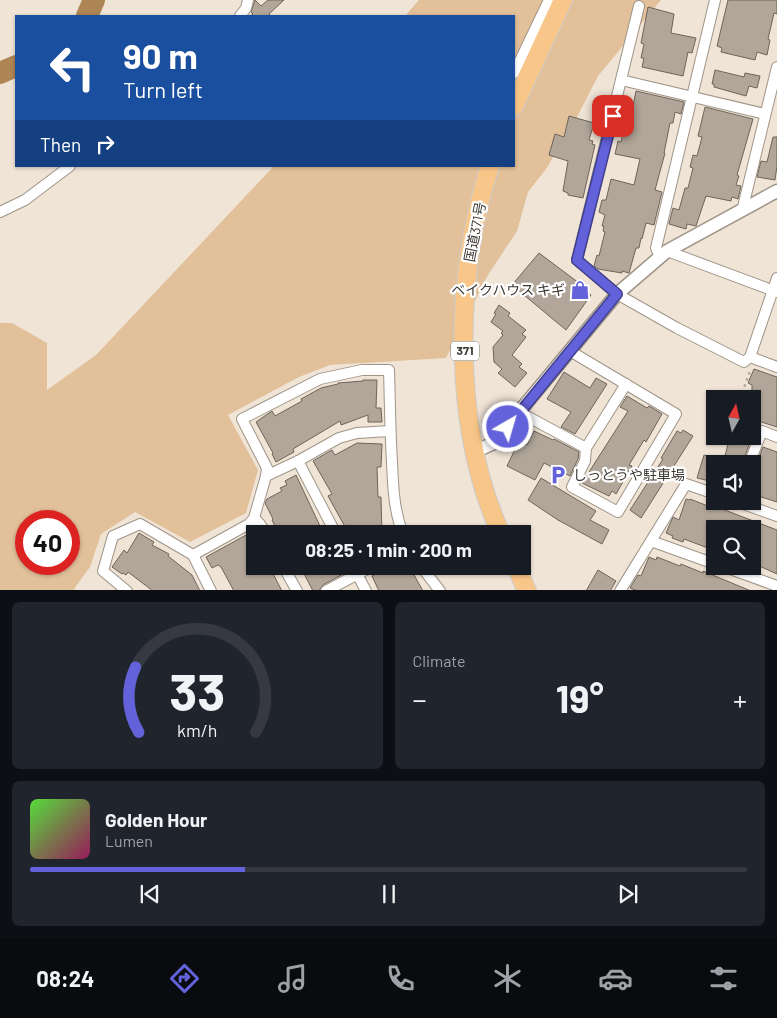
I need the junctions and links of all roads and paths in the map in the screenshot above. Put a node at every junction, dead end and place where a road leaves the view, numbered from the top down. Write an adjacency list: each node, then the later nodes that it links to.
1 (248, 0): 6 (street)
2 (548, 0): 8 (street)
3 (563, 0): 11 (highway)
4 (715, 0): 10 (street)
5 (639, 6): 9 (street)
6 (241, 15)
7 (777, 67): 12 (street)
8 (515, 71)
9 (622, 80): 10 (street); 21 (street)
10 (693, 96): 12 (street); 18 (street)
11 (515, 104)
12 (765, 114): 16 (street)
13 (69, 167): 17 (street)
14 (490, 167): 31 (highway, 国道371号 / 371)
15 (777, 190): 16 (street)
16 (742, 211): 18 (street)
17 (0, 212)
18 (663, 254): 20 (street); 21 (street)
19 (777, 278): 20 (street)
20 (775, 291): 23 (street)
21 (617, 294): 22 (street); 23 (street)
22 (570, 351): 25 (street); 27 (street)
23 (750, 357): 24 (street); 26 (path)
24 (777, 367)
25 (626, 384): 30 (street); 30 (street)
26 (743, 390)
27 (519, 412): 30 (street); 31 (street)
28 (390, 431): 33 (street); 34 (street); 41 (street)
29 (777, 437): 32 (street)
30 (586, 448)
31 (474, 452): 42 (highway, 国道371号 / 371)
32 (753, 455)
33 (298, 461): 34 (street); 40 (street)
34 (266, 476): 38 (street)
35 (706, 491): 43 (street)
36 (760, 510): 37 (street)
37 (777, 516)
38 (254, 518): 39 (street); 44 (street)
39 (261, 525)
40 (331, 525)
41 (400, 525)
42 (497, 525)
43 (651, 541): 45 (street); 60 (street)
44 (192, 554): 53 (street); 54 (street)
45 (706, 561)
46 (288, 575): 55 (street)
47 (348, 575): 56 (street)
48 (358, 575): 57 (street)
49 (428, 575): 58 (street)
50 (520, 575): 59 (highway)
51 (747, 575): 52 (street)
52 (777, 586)
53 (127, 590)
54 (211, 590)
55 (297, 590)
56 (326, 590)
57 (366, 590)
58 (440, 590)
59 (526, 590)
60 (620, 590)

